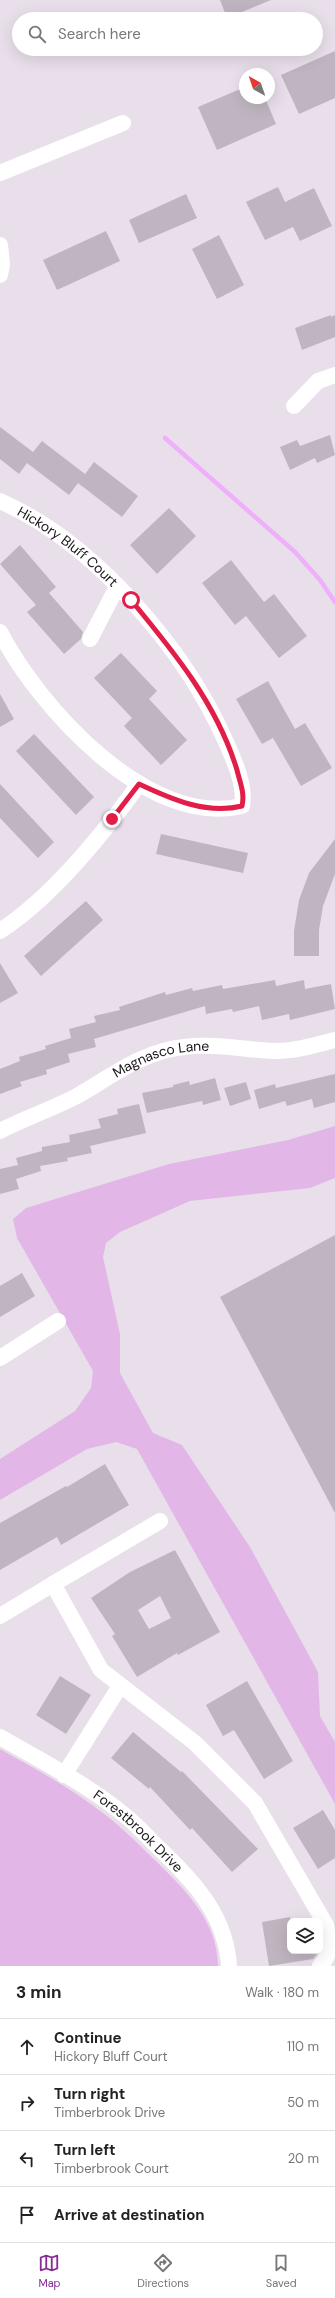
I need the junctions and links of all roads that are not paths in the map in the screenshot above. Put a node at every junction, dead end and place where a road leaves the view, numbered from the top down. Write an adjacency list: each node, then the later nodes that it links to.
1 (123, 123): 2 (street)
2 (0, 173)
3 (0, 245): 4 (street)
4 (0, 275)
5 (335, 375): 6 (street)
6 (294, 406)
7 (0, 501): 8 (street, Hickory Bluff Court)
8 (117, 586): 10 (street); 12 (street, Hickory Bluff Court)
9 (0, 632): 11 (street)
10 (90, 639)
11 (6, 658): 12 (street)
12 (139, 784): 13 (street)
13 (0, 931)
14 (335, 1040): 15 (street, Magnasco Lane)
15 (0, 1131)
16 (58, 1321): 17 (street)
17 (0, 1358)
18 (160, 1521): 19 (street)
19 (53, 1584): 20 (street); 21 (street)
20 (0, 1616)
21 (120, 1686): 23 (street); 25 (street)
22 (0, 1736): 23 (street, Forestbrook Drive)
23 (64, 1774): 24 (street, Forestbrook Drive)
24 (229, 1966)
25 (320, 1966)

